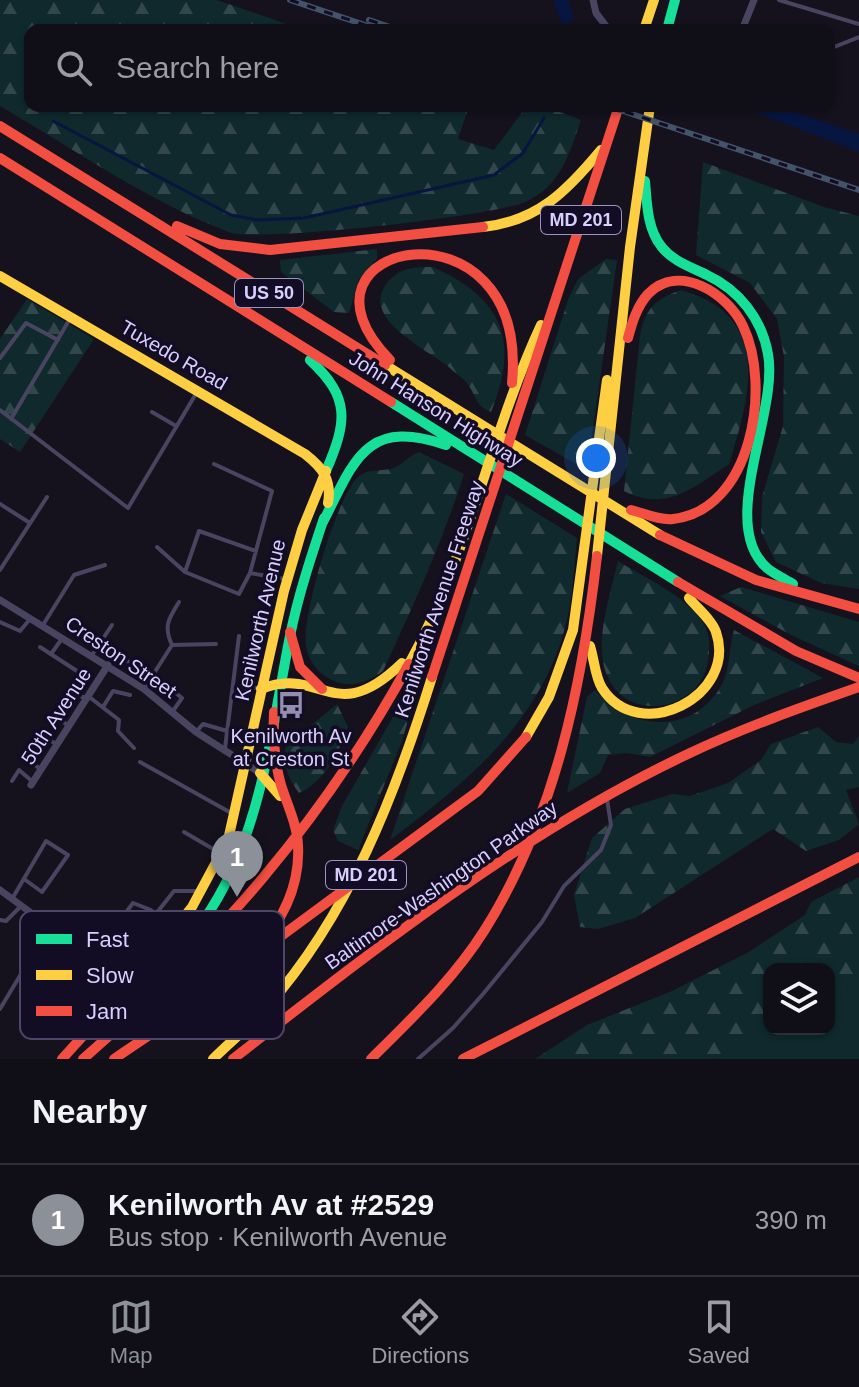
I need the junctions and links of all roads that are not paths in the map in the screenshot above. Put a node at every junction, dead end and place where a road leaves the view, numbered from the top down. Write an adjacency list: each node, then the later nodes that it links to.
1 (593, 0): 6 (street)
2 (654, 0): 7 (main road)
3 (675, 0): 8 (main road)
4 (754, 0): 9 (street)
5 (779, 0): 10 (lane)
6 (604, 24)
7 (646, 24)
8 (669, 24)
9 (744, 24)
10 (859, 24)
11 (859, 37): 12 (lane)
12 (835, 47)
13 (617, 112): 16 (main road, Kenilworth Avenue Freeway / MD 201)
14 (649, 112): 17 (main road, MD 201)
15 (0, 126): 19 (main road, John Hanson Highway / US 50)
16 (606, 143): 19 (main road); 22 (main road, Kenilworth Avenue Freeway / MD 201)
17 (642, 155): 20 (main road, MD 201); 54 (main road)
18 (0, 158): 24 (main road, John Hanson Highway / US 50)
19 (109, 192): 29 (main road, John Hanson Highway / US 50)
20 (630, 258): 27 (main road); 119 (main road, MD 201)
21 (0, 276): 23 (main road, Tuxedo Road)
22 (556, 297): 30 (main road, MD 201); 121 (main road, Kenilworth Avenue Freeway)
23 (72, 317): 25 (lane); 28 (main road, Tuxedo Road)
24 (260, 319): 37 (main road, John Hanson Highway / US 50); 38 (main road)
25 (58, 340): 26 (lane); 33 (lane)
26 (0, 358)
27 (615, 380): 39 (main road); 56 (main road)
28 (198, 390): 34 (lane); 38 (main road, Tuxedo Road)
29 (430, 394): 30 (main road); 39 (main road, John Hanson Highway / US 50)
30 (509, 406): 63 (main road, MD 201)
31 (0, 410): 33 (lane)
32 (152, 412): 34 (lane)
33 (11, 419): 34 (lane)
34 (176, 426)
35 (357, 456): 37 (main road); 38 (main road); 42 (main road)
36 (214, 464): 45 (lane)
37 (493, 466): 46 (main road, John Hanson Highway / US 50)
38 (326, 471): 42 (main road, Kenilworth Avenue); 51 (main road, Kenilworth Avenue)
39 (554, 472): 54 (main road, John Hanson Highway / US 50)
40 (47, 497): 43 (lane)
41 (0, 504): 43 (lane)
42 (323, 522): 60 (main road, Kenilworth Avenue)
43 (30, 523): 48 (lane)
44 (157, 547): 49 (lane)
45 (256, 551): 49 (lane); 50 (lane)
46 (636, 556): 56 (main road); 73 (main road, John Hanson Highway / US 50)
47 (105, 565): 58 (lane)
48 (0, 570)
49 (185, 572): 50 (lane)
50 (250, 573): 51 (lane)
51 (285, 579): 79 (main road, Kenilworth Avenue)
52 (0, 600): 55 (street, Creston Street)
53 (179, 602): 65 (lane)
54 (858, 609)
55 (31, 618): 57 (lane); 58 (street, Creston Street)
56 (590, 621): 135 (main road)
57 (0, 622)
58 (43, 625): 62 (street, Creston Street)
59 (112, 625): 69 (lane)
60 (290, 632): 74 (main road, Kenilworth Avenue); 80 (main road)
61 (239, 636): 75 (lane)
62 (62, 637): 68 (lane); 69 (street, Creston Street)
63 (420, 641): 80 (main road); 102 (main road, MD 201)
64 (216, 644): 65 (lane)
65 (172, 645): 72 (lane)
66 (40, 647): 68 (lane)
67 (112, 652): 72 (lane)
68 (51, 654): 71 (lane)
69 (92, 655): 70 (street, Creston Street)
70 (108, 665): 77 (street, Creston Street); 82 (street, 50th Avenue)
71 (80, 673)
72 (152, 676): 77 (lane)
73 (859, 678)
74 (280, 682): 79 (main road); 80 (main road); 85 (main road, Kenilworth Avenue)
75 (233, 687): 79 (lane); 87 (lane)
76 (859, 687): 98 (main road, Baltimore-Washington Parkway)
77 (144, 689): 84 (street, Creston Street)
78 (171, 689): 84 (lane)
79 (261, 689): 93 (main road, Kenilworth Avenue)
80 (338, 694)
81 (130, 695): 83 (lane)
82 (87, 697): 83 (lane); 86 (street, 50th Avenue); 86 (lane)
83 (103, 707): 90 (lane)
84 (173, 711): 88 (street, Creston Street)
85 (274, 712): 95 (main road, Kenilworth Avenue); 99 (main road)
86 (68, 726): 89 (street, 50th Avenue)
87 (227, 731): 88 (lane); 91 (lane)
88 (196, 732): 91 (street, Creston Street)
89 (57, 744): 94 (street, 50th Avenue); 94 (lane)
90 (134, 748)
91 (225, 751): 93 (street, Creston Street)
92 (140, 762): 100 (lane)
93 (246, 764): 95 (street, Creston Street); 100 (main road, Kenilworth Avenue)
94 (41, 769): 97 (street, 50th Avenue)
95 (260, 773): 99 (main road); 115 (main road, Kenilworth Avenue)
96 (12, 781): 97 (lane)
97 (32, 784)
98 (605, 795): 124 (main road, Baltimore-Washington Parkway); 136 (lane)
99 (287, 805): 102 (main road)
100 (235, 815): 103 (main road, Kenilworth Avenue)
101 (184, 832): 103 (lane)
102 (297, 840): 116 (main road, MD 201); 117 (main road)
103 (222, 855): 107 (main road, Kenilworth Avenue)
104 (859, 857): 123 (main road)
105 (24, 879): 105 (lane); 108 (lane)
106 (0, 890): 108 (street)
107 (202, 891): 113 (lane); 114 (main road, Kenilworth Avenue)
108 (12, 899): 109 (street)
109 (21, 906): 110 (street); 118 (lane)
110 (28, 911)
111 (126, 911): 112 (lane)
112 (150, 911)
113 (158, 911)
114 (188, 911)
115 (207, 911)
116 (235, 911)
117 (282, 911)
118 (0, 920)
119 (284, 934)
120 (20, 976): 122 (lane)
121 (284, 988)
122 (0, 1009)
123 (555, 1011): 137 (main road); 138 (main road)
124 (284, 1021)
125 (80, 1039): 130 (main road, Kenilworth Avenue)
126 (105, 1039): 131 (main road, MD 201)
127 (141, 1039): 132 (main road, MD 201)
128 (233, 1039): 133 (main road, Kenilworth Avenue Freeway)
129 (260, 1039): 134 (main road, Baltimore-Washington Parkway)
130 (62, 1059)
131 (83, 1059)
132 (114, 1059)
133 (213, 1059)
134 (233, 1059)
135 (371, 1059)
136 (418, 1059)
137 (463, 1059)
138 (480, 1059)

